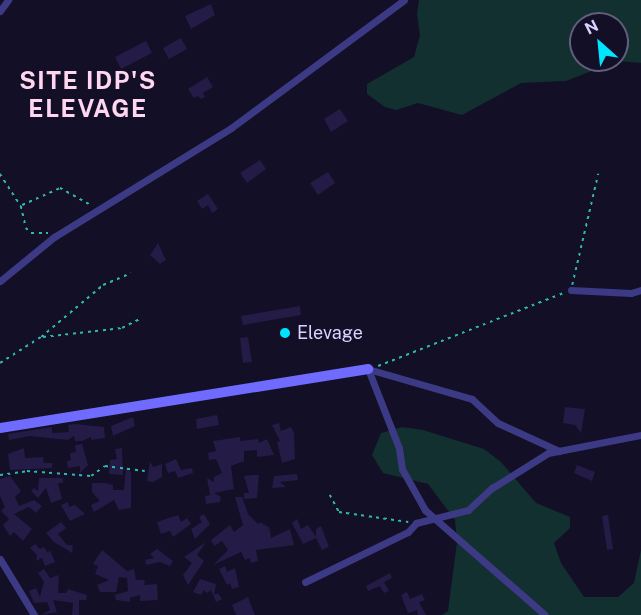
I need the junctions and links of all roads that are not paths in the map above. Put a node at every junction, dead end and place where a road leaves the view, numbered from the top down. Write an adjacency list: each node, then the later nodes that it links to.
1 (8, 0): 3 (street)
2 (404, 0): 4 (street)
3 (0, 10)
4 (0, 281)
5 (571, 290): 6 (street)
6 (641, 290)
7 (368, 369): 8 (street); 10 (street); 11 (street)
8 (0, 428)
9 (641, 435): 10 (street)
10 (560, 451): 11 (street)
11 (434, 518): 13 (street); 15 (street)
12 (0, 559): 14 (street)
13 (305, 582)
14 (34, 615)
15 (545, 615)

